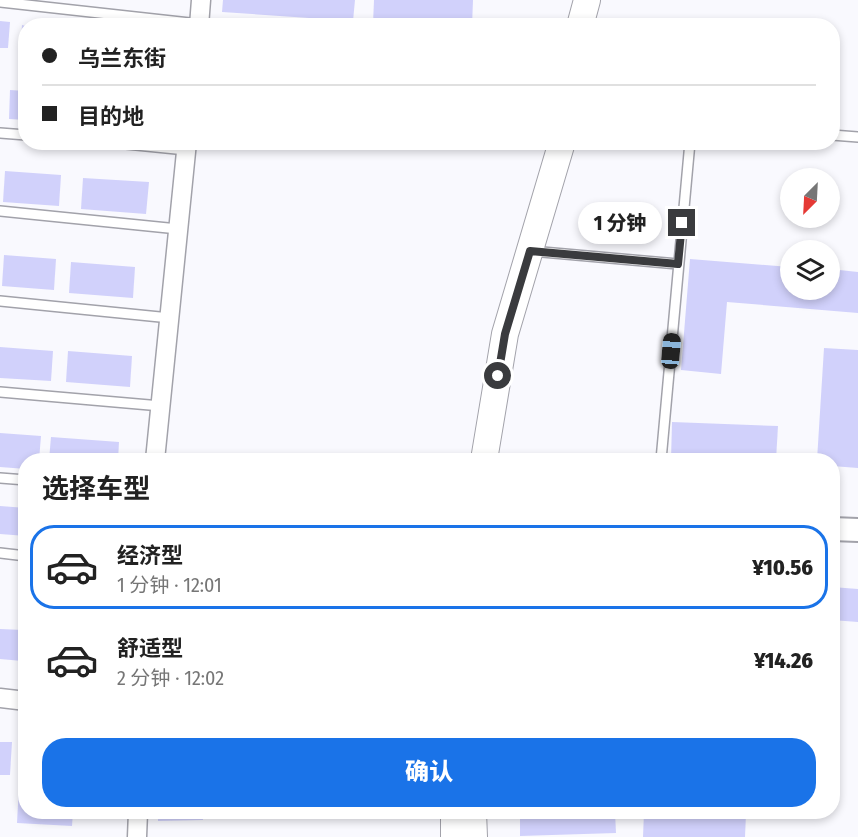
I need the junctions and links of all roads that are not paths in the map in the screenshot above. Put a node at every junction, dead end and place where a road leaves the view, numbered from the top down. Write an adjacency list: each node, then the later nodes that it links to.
1 (201, 0): 6 (street)
2 (587, 0): 7 (main road)
3 (604, 0): 8 (main road)
4 (0, 2): 5 (lane)
5 (138, 18)
6 (200, 18)
7 (582, 18)
8 (598, 18)
9 (0, 133): 10 (lane)
10 (18, 134)
11 (840, 136): 12 (lane)
12 (858, 137)
13 (187, 150): 18 (street)
14 (543, 150): 26 (main road)
15 (560, 150): 19 (main road)
16 (689, 150): 20 (lane)
17 (0, 211): 18 (lane)
18 (178, 229): 22 (street)
19 (530, 251): 20 (lane); 27 (main road)
20 (678, 264): 28 (lane)
21 (0, 301): 22 (lane)
22 (170, 318): 24 (street)
23 (0, 392): 24 (lane)
24 (161, 406): 25 (street)
25 (156, 453)
26 (470, 453)
27 (485, 453)
28 (662, 453)
29 (0, 478): 30 (lane)
30 (18, 479)
31 (840, 529): 32 (street)
32 (858, 530)
33 (0, 553): 34 (lane)
34 (18, 555)
35 (0, 698): 36 (street)
36 (18, 700)
37 (138, 819): 40 (street)
38 (454, 819): 41 (main road)
39 (473, 819): 42 (main road)
40 (137, 837)
41 (454, 837)
42 (474, 837)

